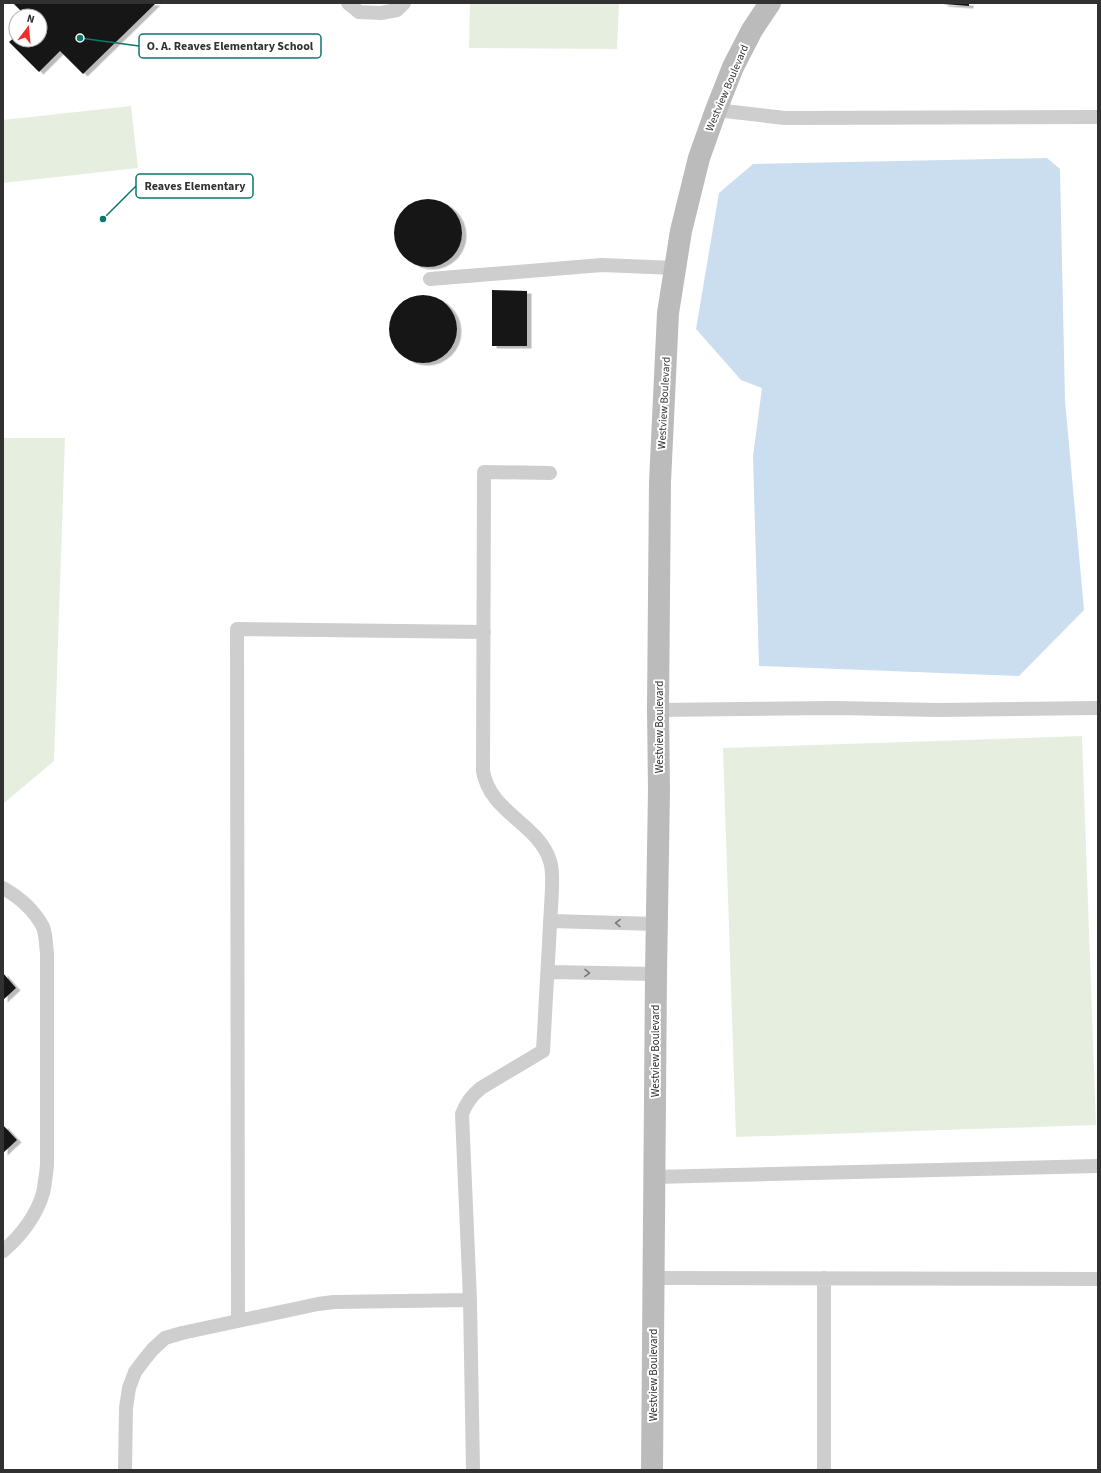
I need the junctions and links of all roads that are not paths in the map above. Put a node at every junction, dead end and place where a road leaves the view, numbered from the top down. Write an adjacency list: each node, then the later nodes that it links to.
1 (348, 3): 2 (lane)
2 (404, 3)
3 (770, 3): 4 (street, Westview Boulevard)
4 (716, 110): 5 (lane); 6 (street, Westview Boulevard)
5 (1098, 117)
6 (675, 268): 7 (lane); 11 (street, Westview Boulevard)
7 (430, 279)
8 (550, 473): 9 (lane)
9 (484, 632): 13 (lane); 24 (lane)
10 (1098, 708): 11 (lane)
11 (658, 710): 14 (street, Westview Boulevard)
12 (3, 888): 19 (lane)
13 (550, 922): 14 (lane, one-way to 13); 15 (lane)
14 (657, 924): 16 (street, Westview Boulevard)
15 (548, 972): 16 (lane, one-way to 16); 23 (lane)
16 (656, 974): 18 (street, Westview Boulevard)
17 (1098, 1166): 18 (lane)
18 (654, 1177): 20 (street, Westview Boulevard)
19 (3, 1251)
20 (654, 1278): 21 (lane); 27 (street, Westview Boulevard)
21 (824, 1278): 22 (lane); 28 (lane)
22 (1098, 1279)
23 (470, 1300): 24 (lane); 26 (lane)
24 (238, 1321): 25 (lane)
25 (125, 1470)
26 (473, 1470)
27 (652, 1470)
28 (824, 1470)

